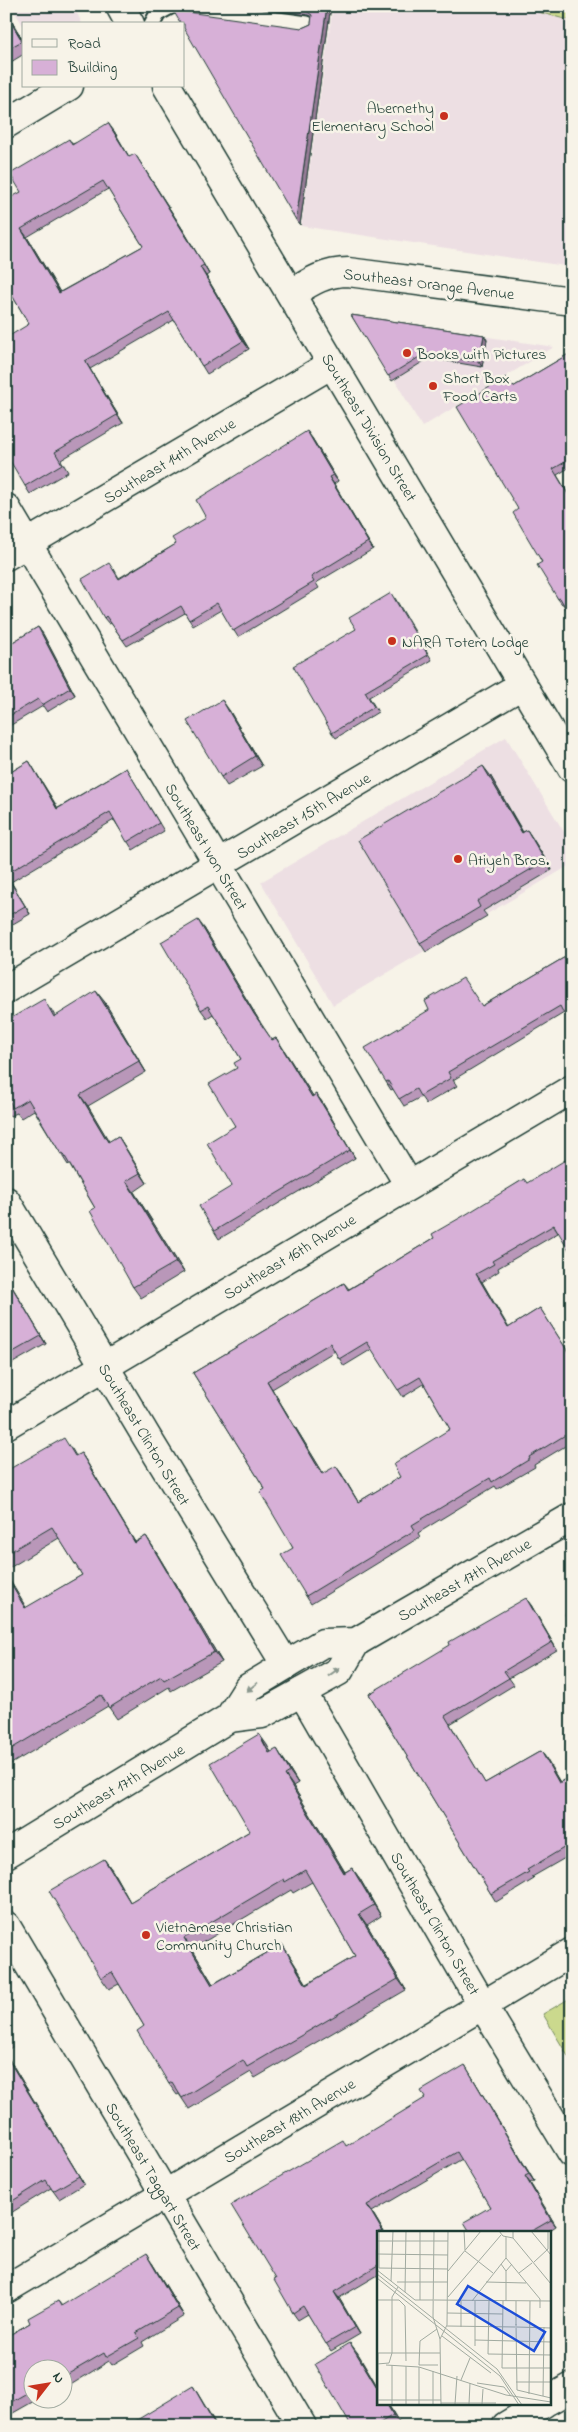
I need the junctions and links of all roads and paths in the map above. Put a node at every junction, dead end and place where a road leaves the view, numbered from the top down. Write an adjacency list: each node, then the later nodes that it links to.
1 (120, 6): 4 (street)
2 (171, 6): 5 (lane)
3 (179, 6): 6 (lane)
4 (129, 22)
5 (153, 22)
6 (307, 24)
7 (66, 88): 9 (street)
8 (168, 88): 10 (street, Southeast Division Street)
9 (6, 124)
10 (291, 294): 11 (street, Southeast Orange Avenue); 12 (street, Southeast Division Street)
11 (572, 301)
12 (332, 364): 14 (street, Southeast 14th Avenue); 15 (street, Southeast Division Street)
13 (6, 508): 14 (street, Southeast Ivon Street)
14 (17, 550): 17 (street, Southeast Ivon Street)
15 (522, 685): 16 (street, Southeast Division Street); 17 (street, Southeast 15th Avenue)
16 (572, 768)
17 (218, 866): 18 (street, Southeast 15th Avenue); 20 (street, Southeast Ivon Street)
18 (6, 989)
19 (572, 1089): 20 (street, Southeast 16th Avenue)
20 (409, 1184): 22 (street, Southeast 16th Avenue)
21 (6, 1201): 22 (street, Southeast Clinton Street)
22 (104, 1366): 23 (street, Southeast 16th Avenue); 26 (street, Southeast Clinton Street)
23 (6, 1425)
24 (572, 1517): 25 (street, Southeast 17th Avenue)
25 (356, 1642): 26 (street, Southeast 17th Avenue); 27 (street, Southeast 17th Avenue, one-way to 25)
26 (286, 1665): 28 (street, Southeast 17th Avenue, one-way to 28)
27 (302, 1692): 28 (street, Southeast 17th Avenue); 32 (street, Southeast Clinton Street)
28 (229, 1718): 29 (street, Southeast 17th Avenue)
29 (6, 1854)
30 (6, 1926): 34 (street, Southeast Taggart Street)
31 (572, 1952): 32 (street, Southeast 18th Avenue)
32 (482, 2004): 33 (street, Southeast Clinton Street); 34 (street, Southeast 18th Avenue)
33 (572, 2153)
34 (165, 2193): 35 (street, Southeast 18th Avenue); 39 (street, Southeast Taggart Street)
35 (6, 2289)
36 (572, 2387): 37 (street)
37 (550, 2399)
38 (542, 2404): 40 (street)
39 (302, 2426)
40 (506, 2426)

